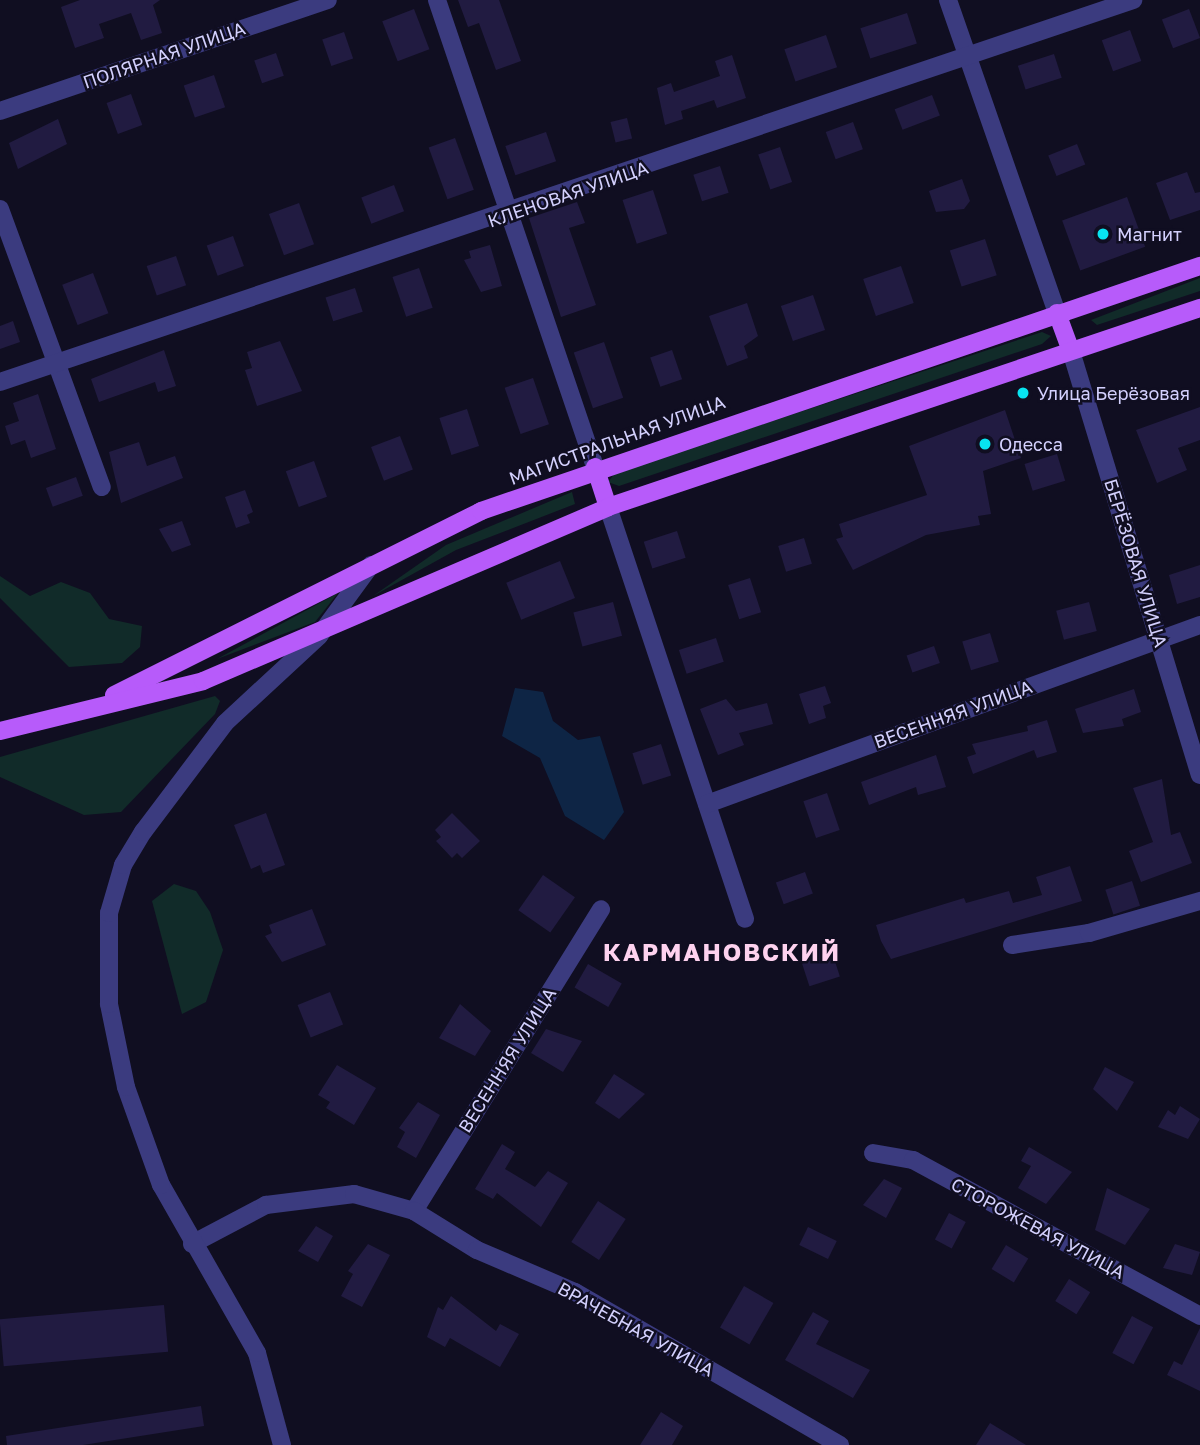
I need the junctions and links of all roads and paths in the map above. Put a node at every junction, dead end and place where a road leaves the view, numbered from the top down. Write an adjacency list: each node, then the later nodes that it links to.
1 (328, 0): 6 (street, ПОЛЯРНАЯ УЛИЦА)
2 (437, 0): 8 (street)
3 (948, 0): 5 (street)
4 (1133, 0): 5 (street, КЛЕНОВАЯ УЛИЦА)
5 (967, 58): 8 (street, КЛЕНОВАЯ УЛИЦА); 11 (street)
6 (0, 111)
7 (0, 209): 13 (street)
8 (511, 213): 13 (street, КЛЕНОВАЯ УЛИЦА); 15 (street)
9 (1200, 266): 11 (main road, МАГИСТРАЛЬНАЯ УЛИЦА)
10 (1200, 307): 12 (main road, МАГИСТРАЛЬНАЯ УЛИЦА)
11 (1057, 313): 12 (main road); 15 (main road, МАГИСТРАЛЬНАЯ УЛИЦА)
12 (1071, 351): 17 (main road, МАГИСТРАЛЬНАЯ УЛИЦА); 21 (street, БЕРЁЗОВАЯ УЛИЦА)
13 (54, 363): 14 (street, КЛЕНОВАЯ УЛИЦА); 16 (street)
14 (0, 382)
15 (595, 467): 17 (main road); 18 (main road, МАГИСТРАЛЬНАЯ УЛИЦА)
16 (102, 486)
17 (608, 507): 20 (main road, МАГИСТРАЛЬНАЯ УЛИЦА); 25 (street)
18 (371, 565): 20 (street); 22 (main road, МАГИСТРАЛЬНАЯ УЛИЦА)
19 (1200, 625): 21 (street, ВЕСЕННЯЯ УЛИЦА)
20 (319, 636): 22 (main road, МАГИСТРАЛЬНАЯ УЛИЦА); 32 (street)
21 (1159, 638): 24 (street, БЕРЁЗОВАЯ УЛИЦА); 25 (street, ВЕСЕННЯЯ УЛИЦА)
22 (72, 714): 23 (main road, МАГИСТРАЛЬНАЯ УЛИЦА)
23 (0, 731)
24 (1200, 775)
25 (706, 804): 28 (street)
26 (1200, 901): 29 (street)
27 (601, 909): 31 (street, ВЕСЕННЯЯ УЛИЦА)
28 (745, 919)
29 (1012, 945)
30 (873, 1153): 33 (street, СТОРОЖЕВАЯ УЛИЦА)
31 (414, 1211): 32 (street, ВРАЧЕБНАЯ УЛИЦА); 35 (street, ВРАЧЕБНАЯ УЛИЦА)
32 (191, 1244): 34 (street)
33 (1200, 1316)
34 (282, 1445)
35 (841, 1445)

